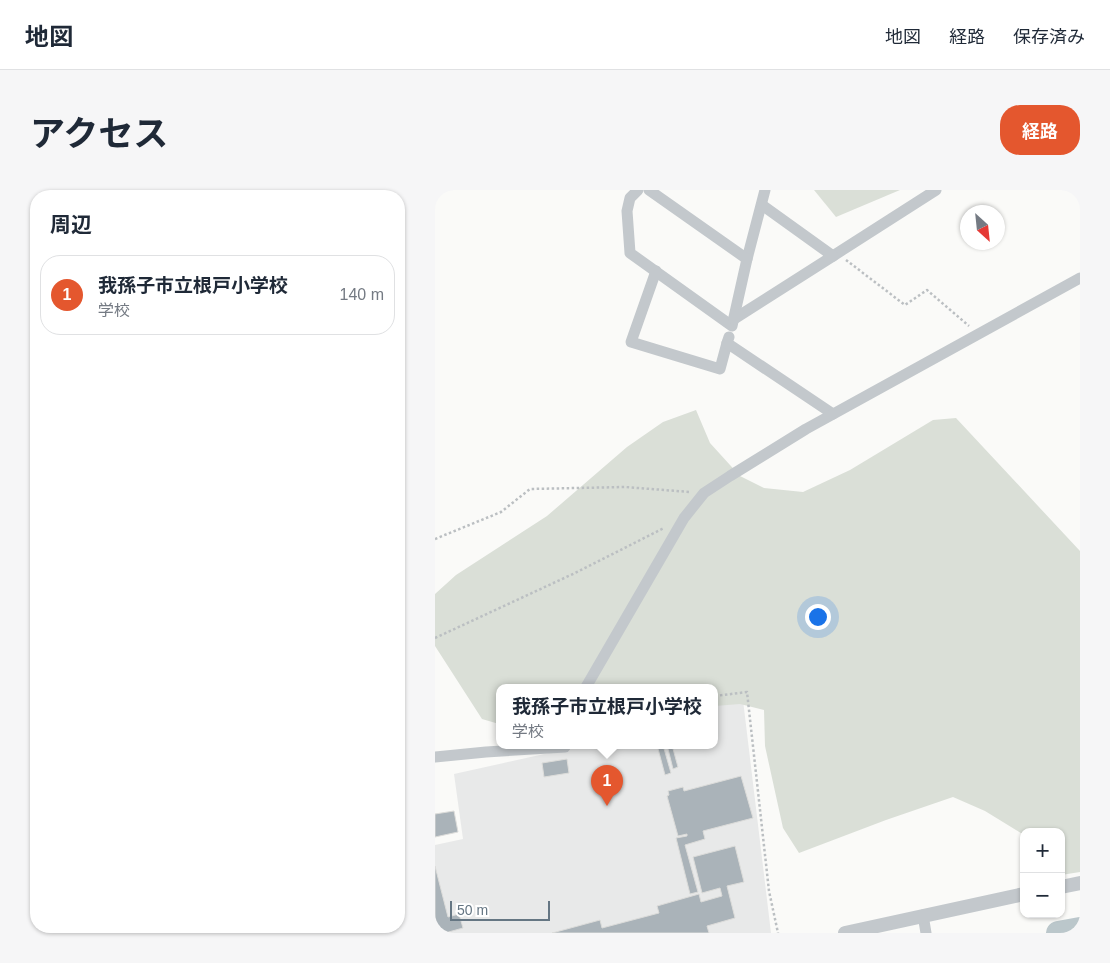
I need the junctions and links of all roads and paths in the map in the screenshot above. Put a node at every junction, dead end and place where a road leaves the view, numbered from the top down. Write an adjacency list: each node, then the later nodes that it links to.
1 (638, 190): 9 (street)
2 (649, 190): 7 (street)
3 (753, 190): 5 (street)
4 (936, 190): 6 (street)
5 (764, 198): 6 (street); 7 (street)
6 (835, 255): 11 (street); 12 (path)
7 (747, 260): 11 (street)
8 (1080, 268): 10 (street)
9 (656, 271): 11 (street); 13 (street)
10 (1079, 278): 12 (street)
11 (733, 322): 13 (street)
12 (978, 334): 14 (street)
13 (727, 343): 14 (street)
14 (833, 414): 15 (street)
15 (704, 493): 16 (street); 17 (path)
16 (684, 518): 18 (path); 19 (street)
17 (435, 538)
18 (435, 638)
19 (588, 684)
20 (718, 696): 27 (path)
21 (533, 749): 22 (street)
22 (435, 757)
23 (1080, 883): 24 (street)
24 (1065, 885)
25 (1020, 895): 26 (street)
26 (923, 915): 28 (street); 29 (street)
27 (778, 933)
28 (845, 933)
29 (926, 933)

